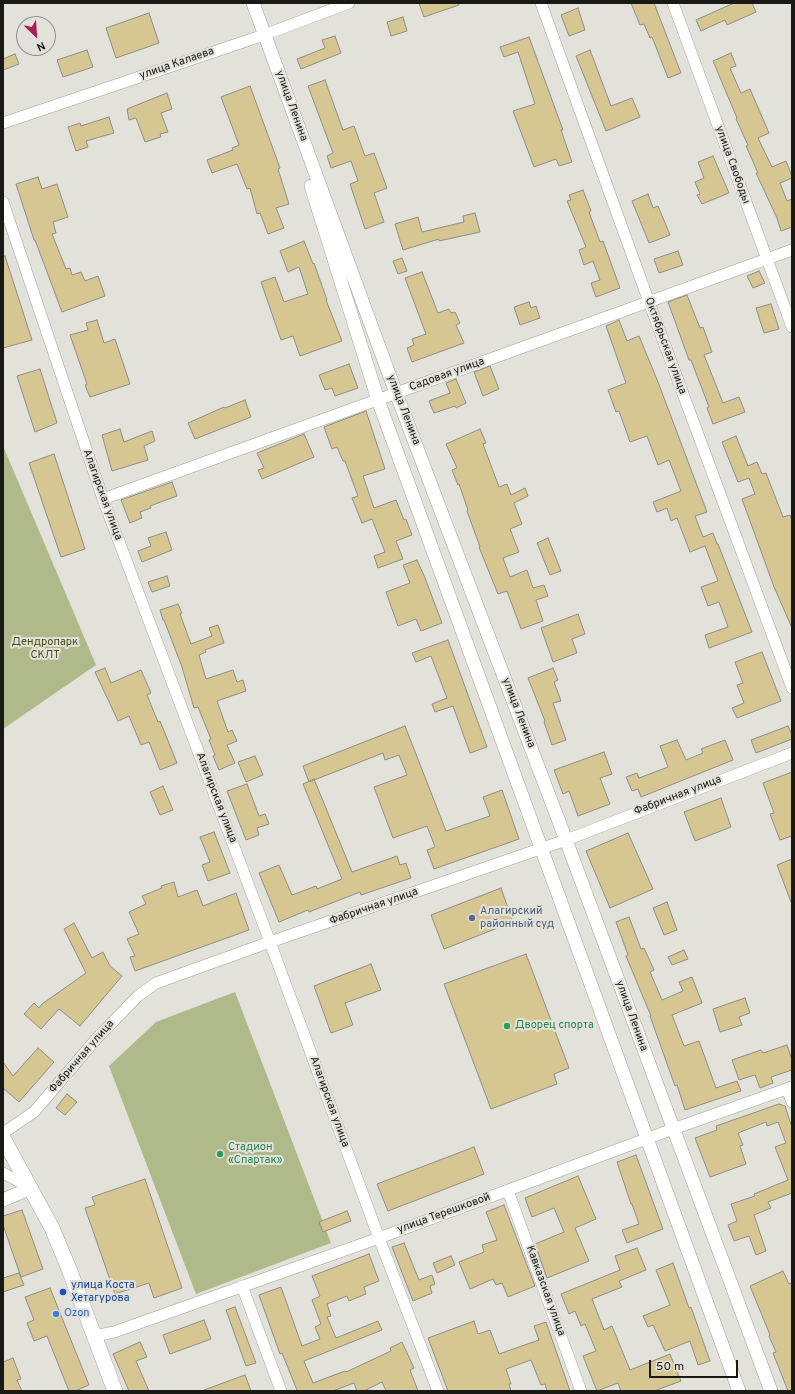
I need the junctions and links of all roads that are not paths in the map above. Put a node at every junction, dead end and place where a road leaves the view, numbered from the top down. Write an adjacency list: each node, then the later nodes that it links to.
1 (253, 3): 5 (street, улица Ленина)
2 (349, 3): 5 (street, улица Калаева)
3 (541, 3): 10 (street, Октябрьская улица)
4 (673, 3): 9 (street, улица Свободы)
5 (264, 35): 6 (street, улица Калаева); 12 (street, улица Ленина); 13 (street, улица Ленина)
6 (3, 123)
7 (3, 202): 14 (street, Алагирская улица)
8 (792, 250): 9 (street, Садовая улица)
9 (766, 260): 10 (street, Садовая улица); 11 (street, улица Свободы)
10 (649, 302): 12 (street, Садовая улица); 15 (street, Октябрьская улица)
11 (792, 327)
12 (396, 393): 13 (street, Садовая улица); 17 (street, улица Ленина)
13 (378, 400): 14 (street, Садовая улица); 18 (street, улица Ленина)
14 (103, 499): 19 (street, Алагирская улица)
15 (792, 688)
16 (792, 753): 17 (street, Фабричная улица)
17 (566, 840): 18 (street, Фабричная улица); 22 (street, улица Ленина)
18 (541, 849): 19 (street, Фабричная улица); 25 (street, улица Ленина)
19 (270, 942): 23 (street, Фабричная улица); 30 (street, Алагирская улица)
20 (790, 1088): 21 (street); 22 (street, улица Терешковой)
21 (792, 1102)
22 (673, 1129): 25 (street, улица Терешковой); 38 (street, улица Ленина)
23 (3, 1133)
24 (3, 1138): 27 (main road)
25 (648, 1139): 28 (street, улица Терешковой); 37 (street, улица Ленина)
26 (3, 1173): 27 (street)
27 (31, 1188): 29 (street); 32 (main road)
28 (508, 1191): 30 (street, улица Терешковой); 36 (street, Кавказская улица)
29 (3, 1200)
30 (379, 1238): 31 (street, улица Терешковой); 35 (street, Алагирская улица)
31 (242, 1286): 32 (street, улица Терешковой); 34 (street)
32 (94, 1336): 33 (main road)
33 (114, 1391)
34 (281, 1391)
35 (438, 1391)
36 (581, 1391)
37 (739, 1391)
38 (771, 1391)

